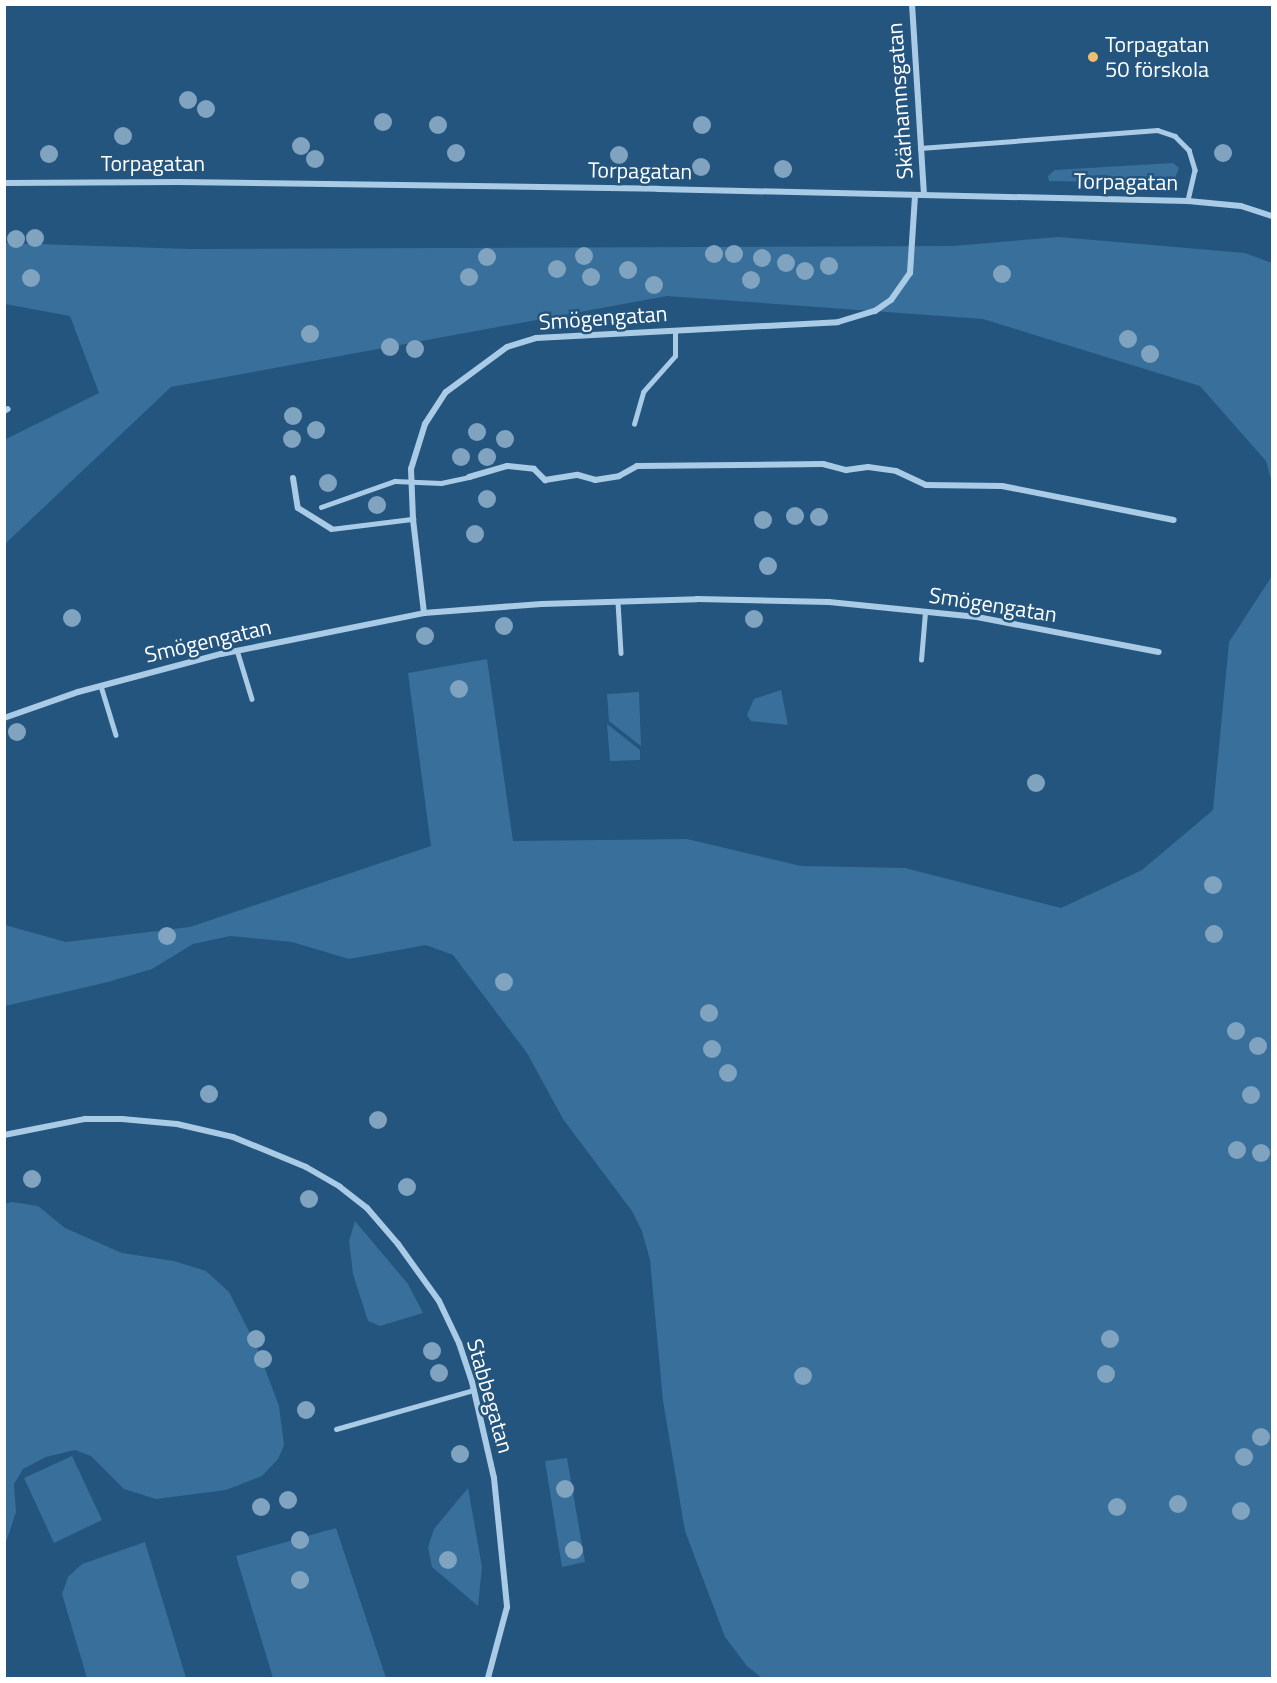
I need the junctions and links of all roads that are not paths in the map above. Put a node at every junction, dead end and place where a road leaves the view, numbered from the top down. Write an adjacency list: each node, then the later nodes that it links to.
1 (912, 4): 2 (street, Skärhamnsgatan)
2 (920, 148): 5 (street, Skärhamnsgatan); 6 (lane)
3 (4, 183): 4 (street, Torpagatan)
4 (915, 195): 5 (street, Torpagatan); 8 (street, Smögengatan)
5 (924, 195): 6 (street, Torpagatan)
6 (1188, 201): 7 (street, Torpagatan)
7 (1272, 216)
8 (675, 331): 9 (lane); 12 (street, Smögengatan)
9 (634, 424)
10 (469, 477): 12 (lane); 15 (street)
11 (293, 478): 16 (street)
12 (411, 479): 13 (lane); 14 (street, Smögengatan)
13 (321, 507)
14 (413, 519): 16 (lane); 19 (street, Smögengatan)
15 (1174, 520)
16 (331, 529)
17 (618, 602): 18 (street, Smögengatan); 19 (street, Smögengatan); 22 (lane)
18 (925, 612): 21 (street, Smögengatan); 23 (lane)
19 (424, 613): 20 (street, Smögengatan)
20 (237, 651): 24 (street, Smögengatan); 25 (lane)
21 (1159, 652)
22 (621, 653)
23 (921, 660)
24 (101, 686): 26 (street, Smögengatan); 27 (lane)
25 (252, 699)
26 (4, 718)
27 (116, 735)
28 (4, 1135): 29 (street, Stabbegatan)
29 (474, 1390): 30 (lane); 31 (street, Stabbegatan)
30 (336, 1429)
31 (488, 1678)

